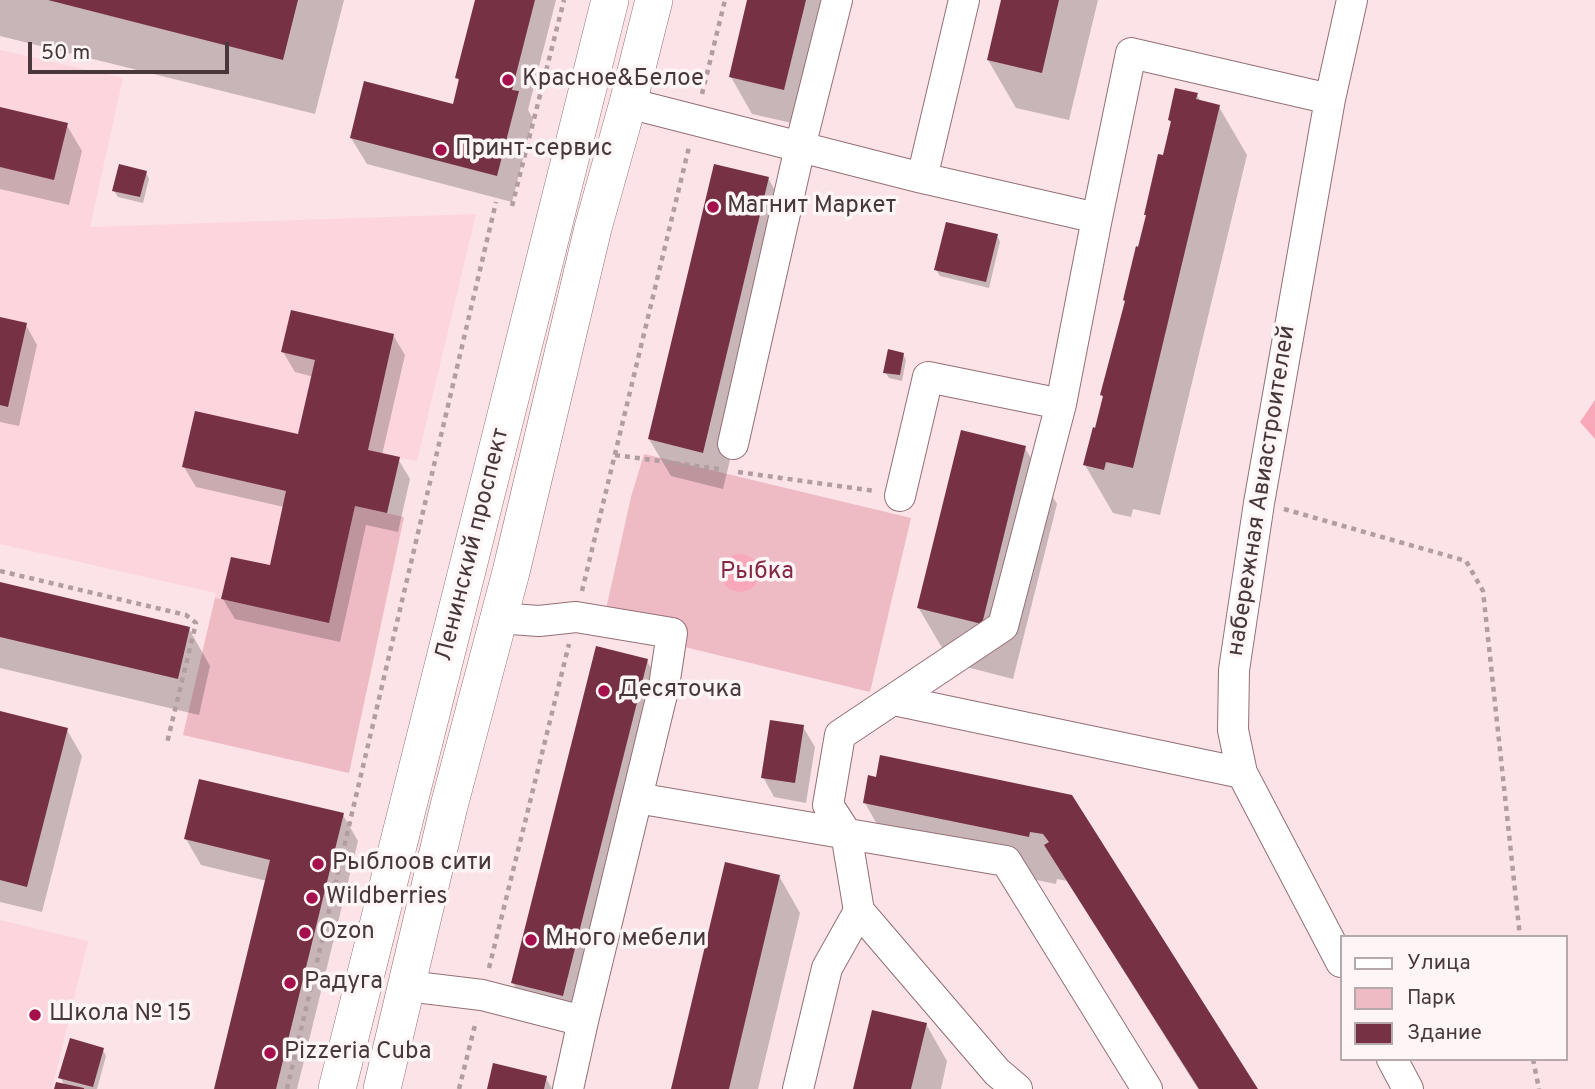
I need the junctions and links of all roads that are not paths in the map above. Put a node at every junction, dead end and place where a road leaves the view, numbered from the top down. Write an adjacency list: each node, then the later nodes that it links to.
1 (610, 0): 25 (main road, Ленинский проспект)
2 (654, 0): 7 (main road, Ленинский проспект)
3 (837, 0): 8 (street)
4 (964, 0): 9 (street)
5 (1352, 0): 6 (street, набережная Авиастроителей)
6 (1330, 99): 10 (street); 16 (street, набережная Авиастроителей)
7 (628, 103): 8 (street); 14 (main road, Ленинский проспект)
8 (800, 147): 9 (street); 12 (street)
9 (922, 178): 10 (street)
10 (1097, 218): 11 (street)
11 (1061, 404): 13 (street); 15 (street)
12 (733, 444)
13 (900, 496)
14 (497, 618): 17 (street); 21 (main road, Ленинский проспект)
15 (894, 700): 16 (street); 18 (street)
16 (1242, 773): 20 (street, набережная Авиастроителей)
17 (637, 798): 18 (street); 22 (street)
18 (846, 833): 19 (street); 29 (street)
19 (859, 911): 24 (street); 28 (street)
20 (1340, 960)
21 (407, 986): 22 (street); 26 (main road, Ленинский проспект)
22 (583, 1021): 27 (street)
23 (1393, 1061): 30 (street)
24 (1003, 1083)
25 (337, 1089)
26 (382, 1089)
27 (569, 1089)
28 (798, 1089)
29 (1147, 1089)
30 (1408, 1089)

